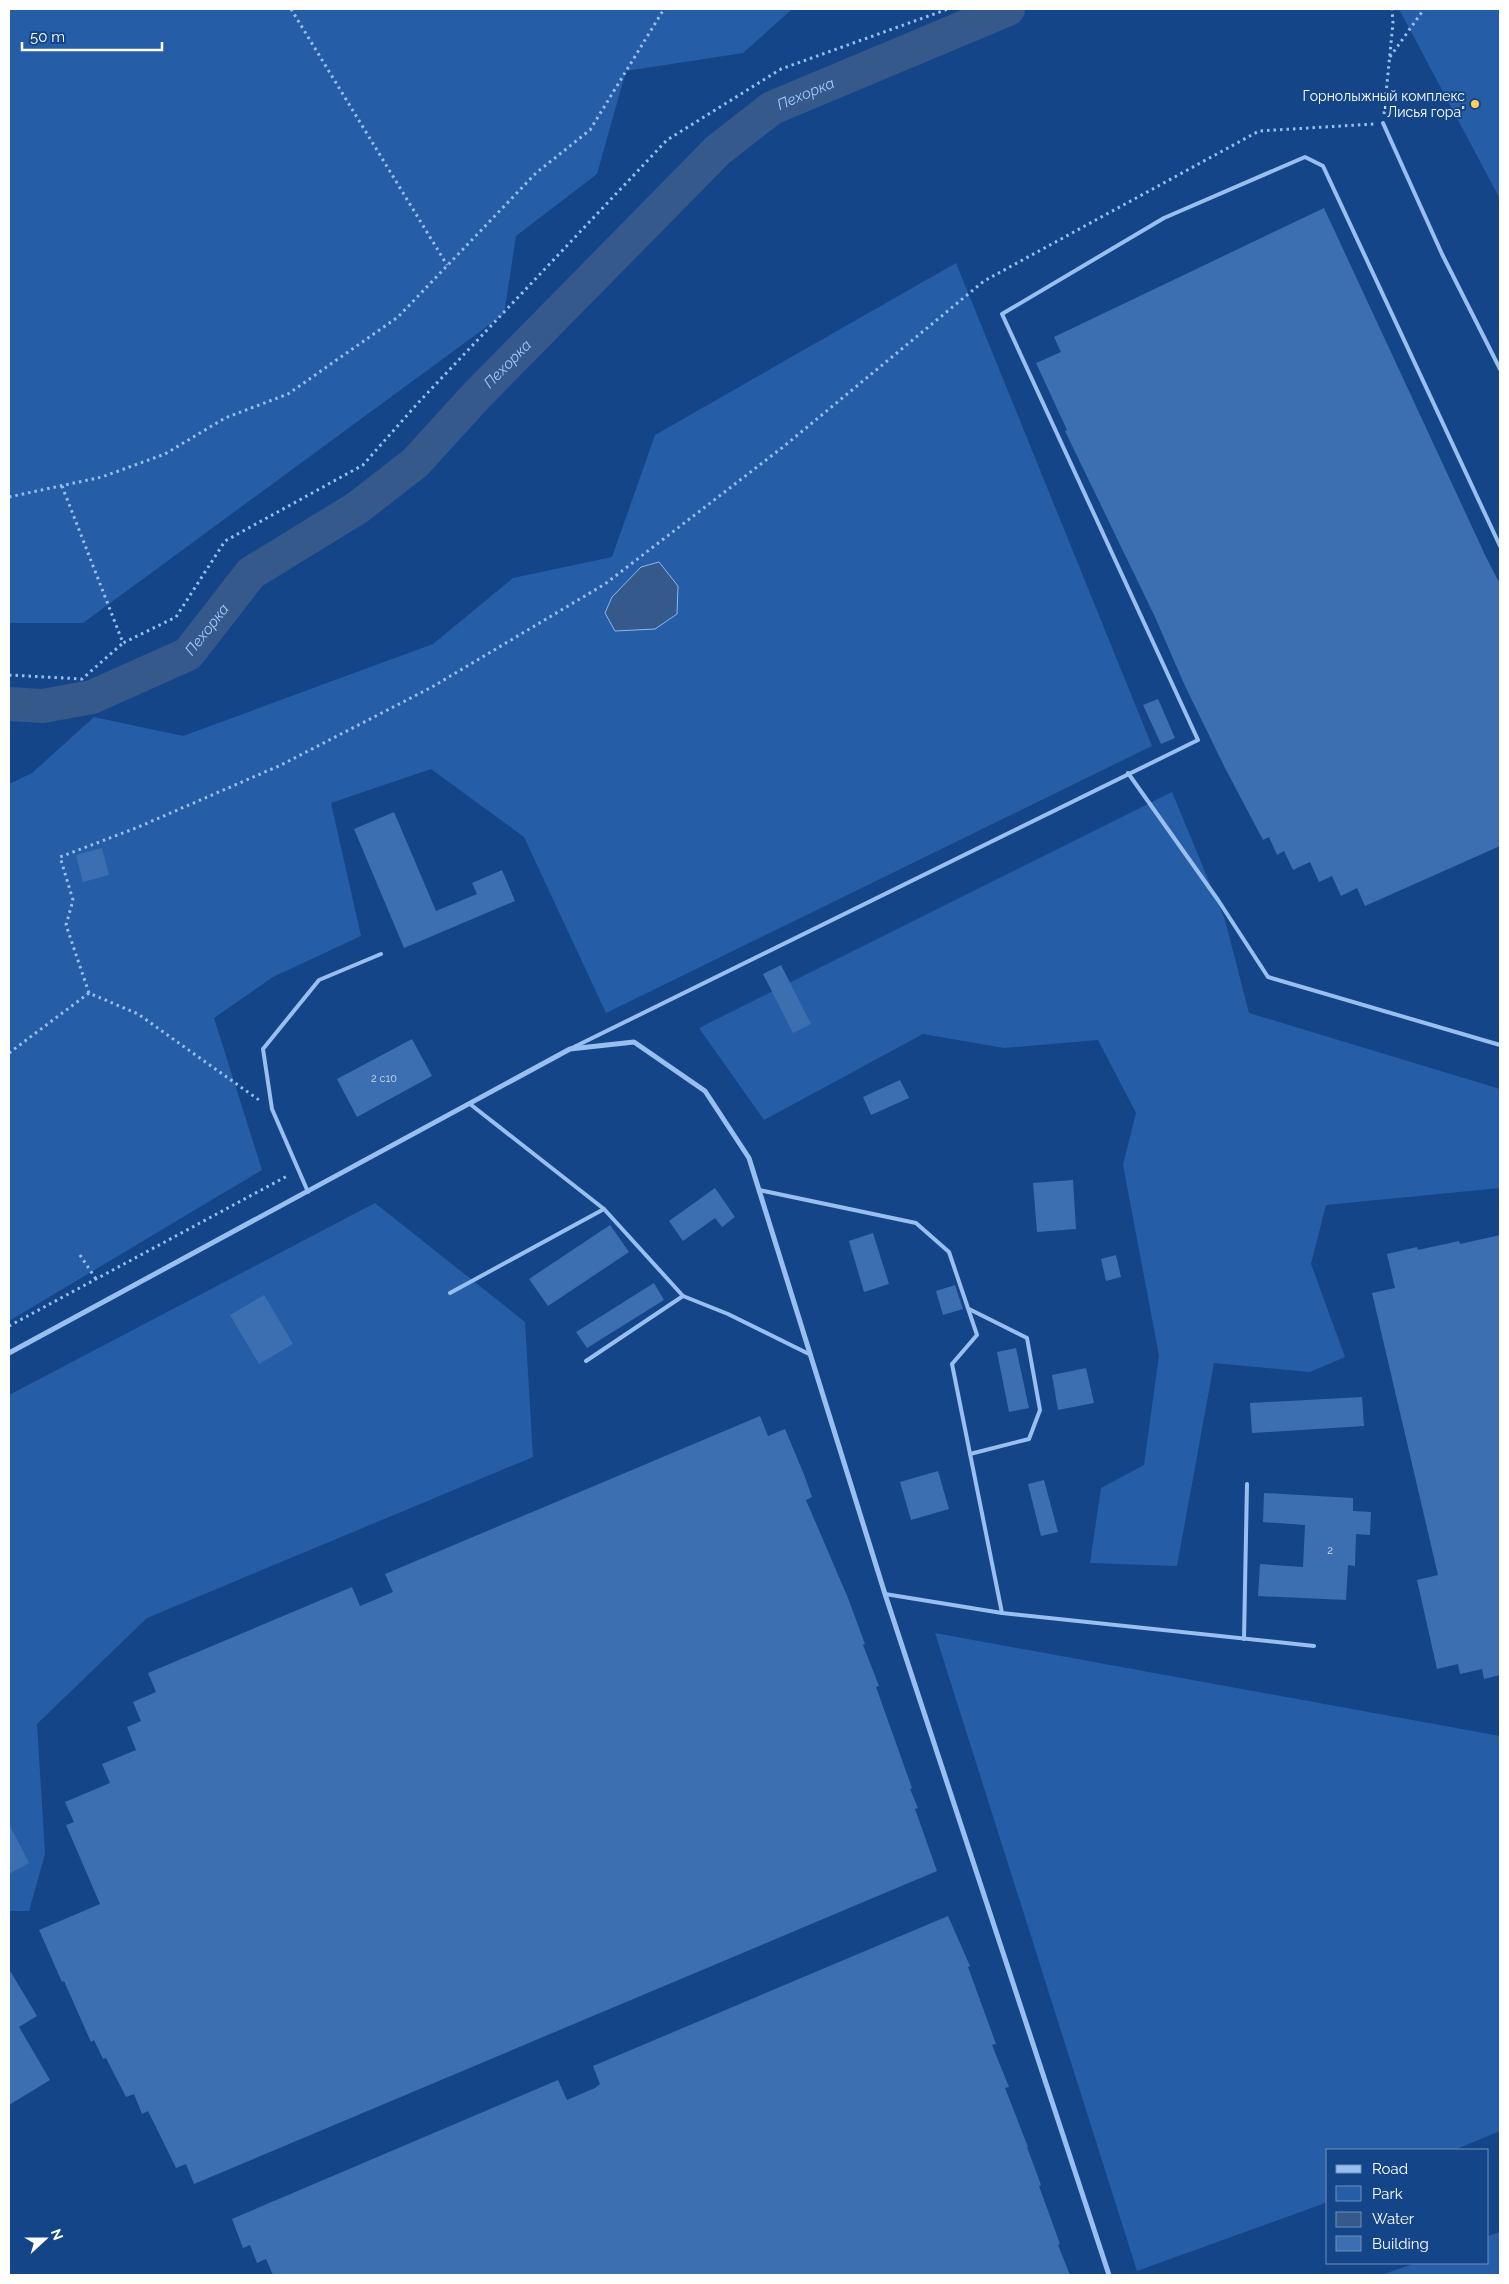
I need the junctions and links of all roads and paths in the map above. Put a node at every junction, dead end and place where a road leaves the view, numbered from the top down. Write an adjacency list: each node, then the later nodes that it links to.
1 (291, 9): 8 (path)
2 (664, 9): 8 (path)
3 (948, 9): 13 (path)
4 (1392, 9): 6 (path)
5 (1424, 9): 6 (path)
6 (1390, 58): 7 (path)
7 (1383, 123): 9 (lane); 17 (path)
8 (447, 265): 10 (path)
9 (1500, 369)
10 (62, 486): 11 (path); 13 (path)
11 (9, 497)
12 (1500, 546): 15 (lane)
13 (123, 643): 14 (path)
14 (9, 675)
15 (1128, 773): 18 (lane); 19 (lane)
16 (381, 954): 22 (lane)
17 (89, 993): 20 (path); 22 (path)
18 (1500, 1045)
19 (570, 1048): 21 (street); 24 (street)
20 (9, 1053)
21 (470, 1104): 25 (street); 26 (lane)
22 (272, 1109): 23 (lane)
23 (298, 1170): 25 (lane); 28 (path)
24 (760, 1190): 31 (lane); 34 (street)
25 (308, 1192): 33 (street)
26 (604, 1208): 29 (lane); 30 (lane)
27 (80, 1255): 28 (path)
28 (96, 1279): 32 (path)
29 (450, 1293)
30 (683, 1296): 34 (lane); 35 (lane)
31 (968, 1309): 36 (lane); 36 (lane)
32 (9, 1326)
33 (9, 1353)
34 (810, 1355): 38 (street)
35 (586, 1361)
36 (970, 1454): 39 (lane)
37 (1247, 1484): 40 (lane)
38 (885, 1594): 39 (lane); 42 (street)
39 (1002, 1613): 40 (lane)
40 (1244, 1639): 41 (lane)
41 (1314, 1646)
42 (1109, 2275)

